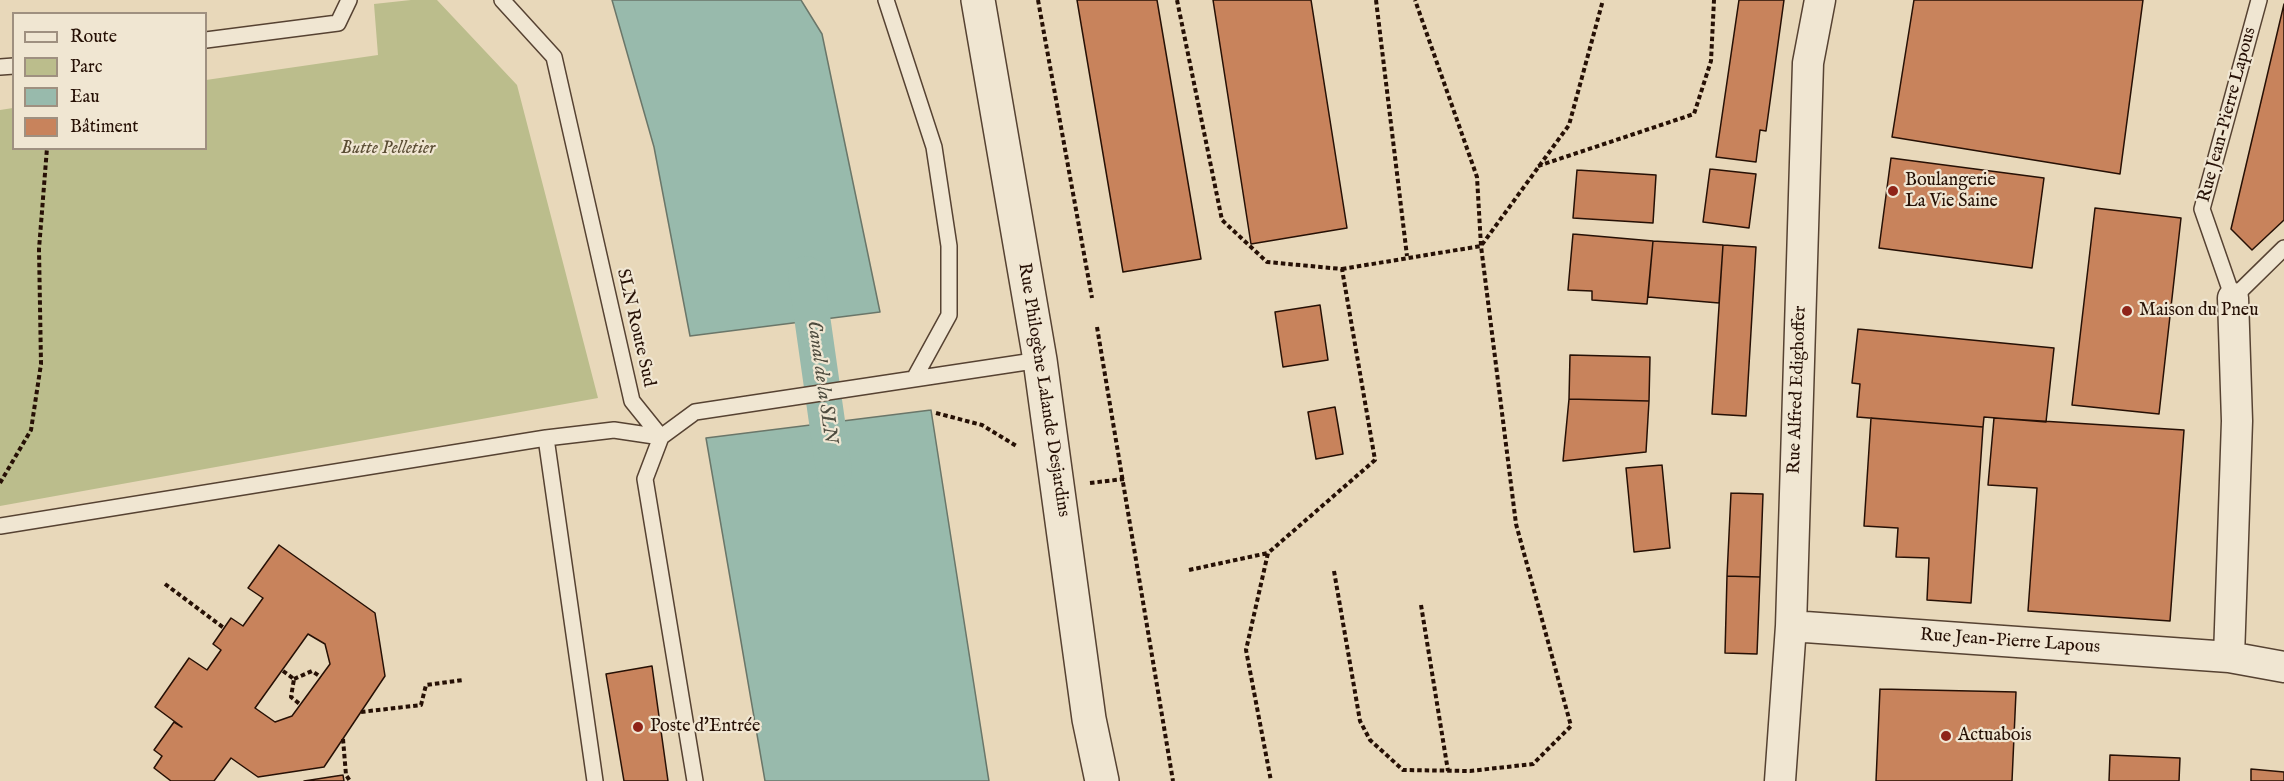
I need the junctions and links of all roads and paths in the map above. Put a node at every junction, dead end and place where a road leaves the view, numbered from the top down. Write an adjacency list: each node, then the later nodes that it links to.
1 (349, 0): 13 (lane)
2 (501, 0): 26 (lane, SLN Route Sud)
3 (886, 0): 24 (lane)
4 (978, 0): 23 (street, Rue Philogène Lalande Desjardins)
5 (1038, 0): 20 (path)
6 (1177, 0): 19 (path)
7 (1376, 0): 18 (path)
8 (1415, 0): 16 (path)
9 (1603, 0): 15 (path)
10 (1714, 0): 15 (path)
11 (1820, 0): 38 (street, Rue Alfred Edighoffer)
12 (2259, 0): 21 (lane, Rue Jean-Pierre Lapous)
13 (207, 40)
14 (46, 150): 30 (path)
15 (1538, 166): 16 (path)
16 (1481, 246): 18 (path); 49 (path)
17 (2284, 248): 21 (lane)
18 (1407, 256): 19 (path)
19 (1342, 268): 33 (path)
20 (1092, 298)
21 (2232, 298): 40 (street, Rue Jean-Pierre Lapous)
22 (1097, 327): 29 (path)
23 (1040, 360): 24 (lane); 53 (street, Rue Philogène Lalande Desjardins)
24 (915, 377): 26 (lane)
25 (936, 413): 28 (path)
26 (661, 437): 27 (lane); 52 (lane)
27 (546, 438): 32 (lane); 51 (lane)
28 (1020, 448)
29 (1124, 479): 31 (path); 54 (path)
30 (0, 483)
31 (1086, 483)
32 (0, 526)
33 (1268, 553): 34 (path); 55 (path)
34 (1189, 570)
35 (1334, 571): 49 (path)
36 (165, 584): 39 (path)
37 (1421, 605): 49 (path)
38 (1791, 626): 40 (street, Rue Jean-Pierre Lapous); 56 (street, Rue Alfred Edighoffer)
39 (224, 628)
40 (2229, 657): 41 (street, Rue Jean-Pierre Lapous)
41 (2284, 667)
42 (283, 671): 44 (path)
43 (321, 677): 44 (path)
44 (294, 679): 46 (path)
45 (463, 680): 47 (path)
46 (301, 705)
47 (361, 712)
48 (343, 739): 50 (path)
49 (1448, 771)
50 (350, 781)
51 (595, 781)
52 (695, 781)
53 (1102, 781)
54 (1173, 781)
55 (1271, 781)
56 (1780, 781)

